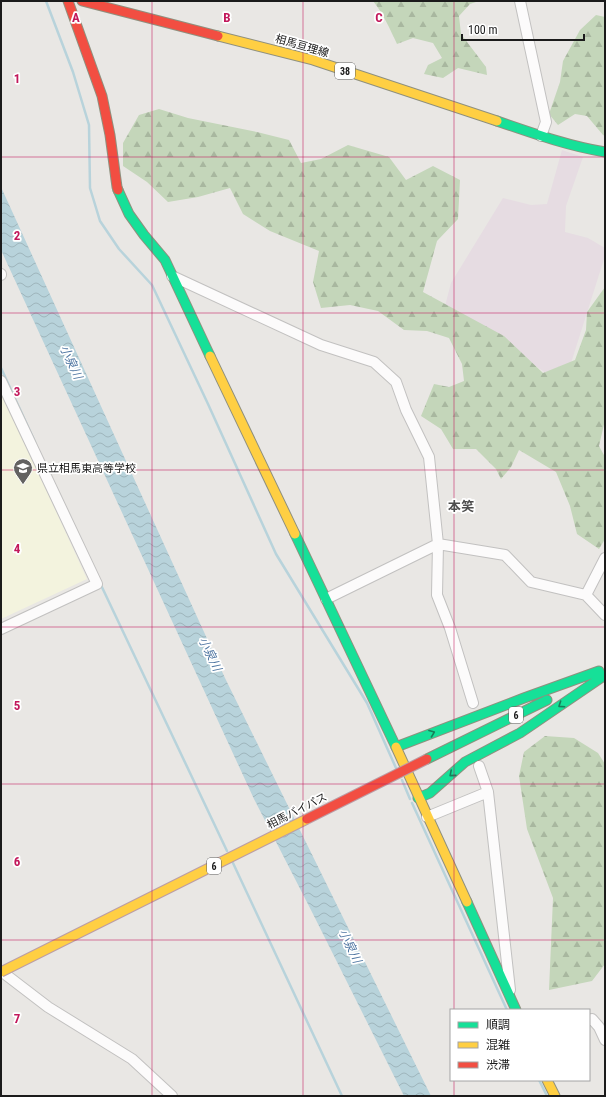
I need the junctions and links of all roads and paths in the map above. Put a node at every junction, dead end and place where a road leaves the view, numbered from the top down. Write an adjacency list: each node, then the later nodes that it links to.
1 (68, 1): 6 (main road)
2 (82, 1): 4 (main road, 相馬亘理線 / 38)
3 (520, 1): 4 (street)
4 (541, 136): 5 (main road, 相馬亘理線 / 38)
5 (605, 152)
6 (172, 276): 8 (street); 11 (main road)
7 (1, 381): 13 (street)
8 (438, 544): 10 (street); 11 (street); 16 (street)
9 (605, 558): 10 (street)
10 (586, 595): 12 (street)
11 (326, 599): 17 (main road)
12 (605, 615)
13 (1, 629)
14 (605, 670): 17 (main road, one-way to 14); 22 (main road, 相馬バイパス / 6, bridge)
15 (605, 675): 20 (main road, one-way to 20)
16 (473, 703)
17 (396, 747): 20 (main road)
18 (479, 766): 19 (street)
19 (488, 792): 21 (street); 23 (street)
20 (418, 798): 21 (main road)
21 (427, 817): 23 (main road)
22 (1, 971): 28 (street)
23 (511, 1000): 24 (main road)
24 (516, 1009)
25 (590, 1020): 26 (street)
26 (605, 1040)
27 (547, 1081): 29 (main road)
28 (172, 1096)
29 (554, 1096)

